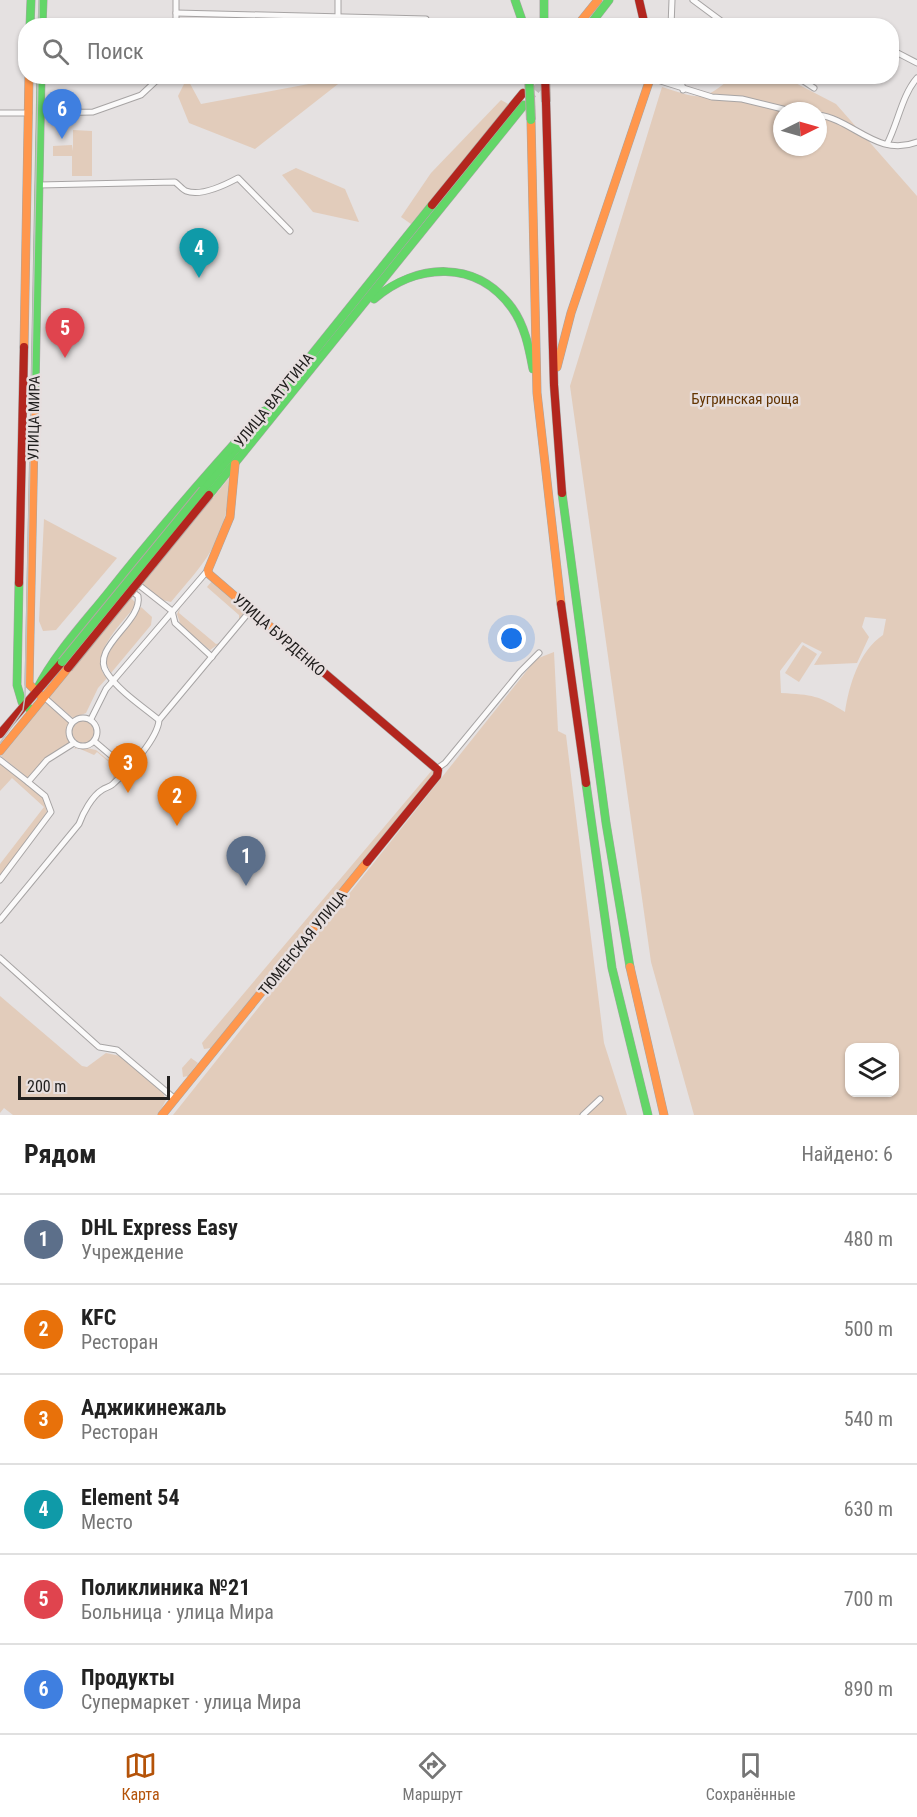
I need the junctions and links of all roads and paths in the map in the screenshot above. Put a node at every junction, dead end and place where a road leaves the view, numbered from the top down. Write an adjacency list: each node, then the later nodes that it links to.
1 (31, 0): 14 (main road)
2 (43, 0): 15 (main road)
3 (176, 0): 12 (street)
4 (338, 0): 13 (street)
5 (515, 0): 18 (main road)
6 (544, 0): 19 (main road)
7 (609, 0): 21 (main road)
8 (639, 0): 22 (main road)
9 (672, 0): 23 (street)
10 (693, 0): 24 (street)
11 (596, 2): 20 (main road)
12 (176, 13): 13 (street); 16 (street)
13 (338, 16): 17 (street)
14 (30, 18)
15 (42, 18)
16 (176, 18)
17 (397, 18)
18 (521, 18)
19 (544, 18)
20 (583, 18)
21 (595, 18)
22 (643, 18)
23 (671, 18)
24 (717, 18)
25 (899, 54): 26 (street)
26 (917, 63)
27 (917, 78): 47 (street)
28 (29, 84): 43 (main road, УЛИЦА МИРА)
29 (41, 84): 44 (main road, УЛИЦА МИРА)
30 (153, 84): 44 (street)
31 (529, 84): 53 (main road, bridge)
32 (545, 84): 52 (main road, bridge)
33 (649, 84): 52 (main road)
34 (668, 84): 38 (street)
35 (682, 84): 38 (street)
36 (808, 84): 37 (street)
37 (814, 88)
38 (683, 90): 41 (street)
39 (523, 93): 54 (main road, УЛИЦА ВАТУТИНА)
40 (524, 105): 51 (main road, УЛИЦА ВАТУТИНА)
41 (773, 108)
42 (0, 113): 43 (street)
43 (28, 113): 44 (main road); 48 (main road, УЛИЦА МИРА)
44 (40, 113): 49 (main road, УЛИЦА МИРА)
45 (827, 116): 47 (street)
46 (917, 142): 47 (street)
47 (886, 144)
48 (27, 185): 49 (main road); 57 (main road, УЛИЦА МИРА)
49 (39, 185): 50 (street); 58 (main road, УЛИЦА МИРА)
50 (290, 231)
51 (351, 321): 53 (main road); 55 (main road, УЛИЦА ВАТУТИНА)
52 (554, 385): 92 (main road)
53 (537, 393): 91 (main road)
54 (269, 405): 56 (main road, УЛИЦА ВАТУТИНА); 60 (main road)
55 (235, 464): 56 (main road, УЛИЦА ВАТУТИНА); 59 (main road)
56 (206, 492): 65 (main road, УЛИЦА ВАТУТИНА, bridge)
57 (21, 500): 58 (main road); 71 (main road, УЛИЦА МИРА)
58 (33, 500): 66 (main road, УЛИЦА МИРА)
59 (208, 570): 61 (street); 62 (main road, УЛИЦА БУРДЕНКО)
60 (122, 576): 61 (street); 67 (main road); 68 (street)
61 (172, 611): 64 (street); 68 (street)
62 (250, 611): 64 (street); 81 (main road, УЛИЦА БУРДЕНКО)
63 (539, 653): 81 (street)
64 (212, 657): 74 (street)
65 (65, 665): 69 (main road, УЛИЦА ВАТУТИНА); 70 (main road, УЛИЦА ВАТУТИНА)
66 (29, 666): 67 (main road); 69 (main road, УЛИЦА МИРА)
67 (48, 668): 69 (main road)
68 (113, 680): 73 (street); 74 (street)
69 (36, 691): 70 (main road); 71 (main road, УЛИЦА ВАТУТИНА)
70 (44, 698): 72 (main road); 75 (street)
71 (24, 705): 72 (main road); 76 (main road)
72 (32, 711): 79 (main road)
73 (90, 719): 75 (street); 77 (street)
74 (159, 720): 82 (street)
75 (72, 723): 78 (street)
76 (0, 734)
77 (94, 741): 78 (street); 82 (street)
78 (74, 743): 83 (street)
79 (0, 751)
80 (0, 760): 83 (street)
81 (438, 768): 87 (main road, ТЮМЕНСКАЯ УЛИЦА)
82 (126, 769): 85 (street)
83 (28, 782): 84 (street)
84 (0, 880)
85 (3, 917)
86 (0, 958): 87 (street)
87 (175, 1099): 89 (main road, ТЮМЕНСКАЯ УЛИЦА)
88 (600, 1099): 90 (street)
89 (162, 1115)
90 (583, 1115)
91 (648, 1115)
92 (664, 1115)

